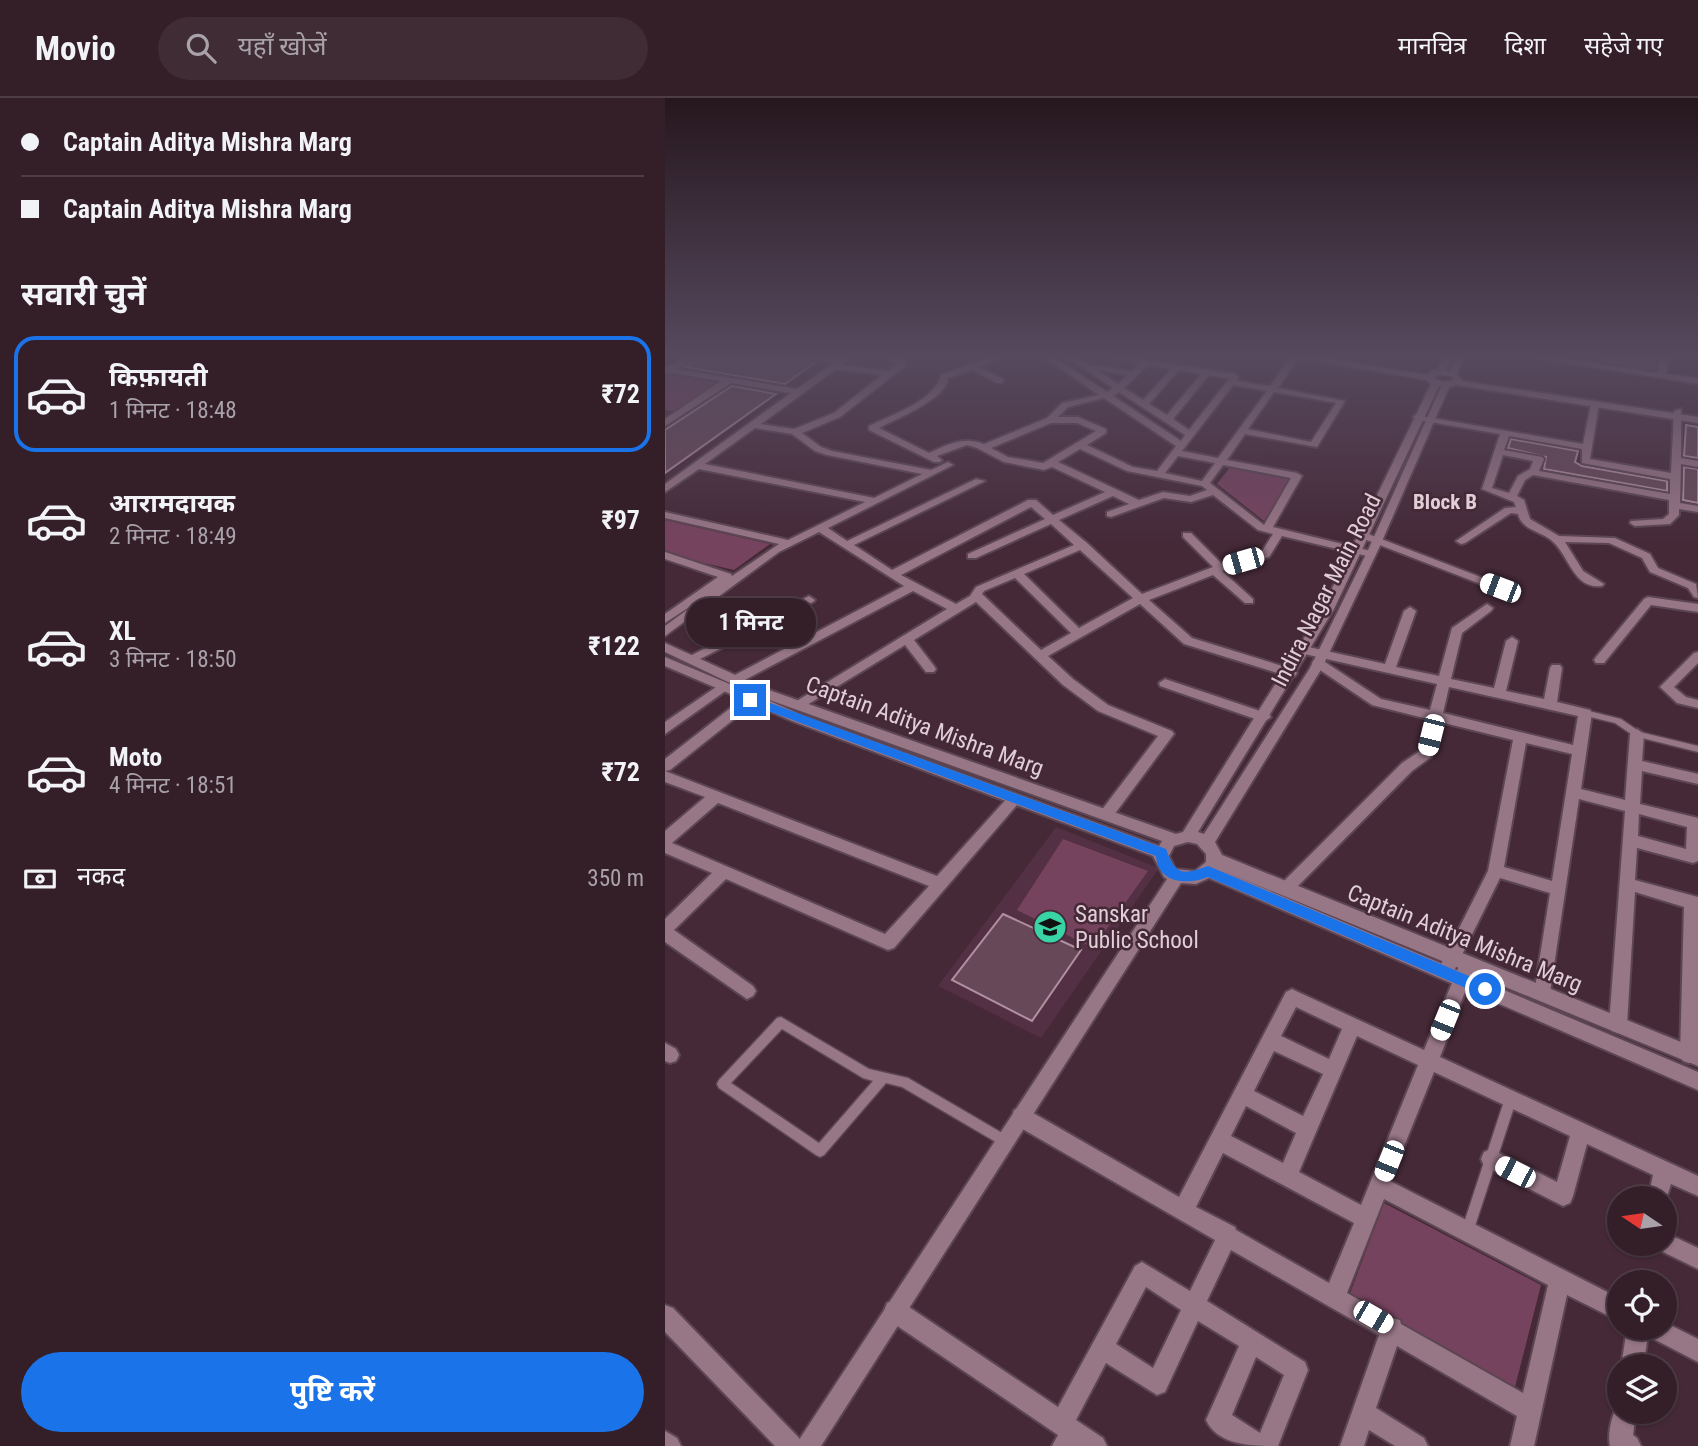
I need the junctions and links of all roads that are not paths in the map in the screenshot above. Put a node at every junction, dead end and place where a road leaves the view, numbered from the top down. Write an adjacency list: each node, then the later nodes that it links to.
1 (764, 417): 16 (street)
2 (832, 417): 18 (street)
3 (894, 417): 26 (street)
4 (1053, 417): 14 (street)
5 (1134, 417): 24 (street)
6 (1163, 417): 15 (street)
7 (1171, 417): 15 (street)
8 (1203, 417): 20 (street)
9 (1253, 417): 17 (street)
10 (1331, 417): 17 (street)
11 (1593, 417): 22 (street)
12 (1678, 417): 27 (street)
13 (1425, 419): 19 (street); 53 (street, Indira Nagar Main Road); 55 (street, Indira Nagar Main Road)
14 (1050, 420): 21 (street); 23 (street)
15 (1168, 420): 20 (street)
16 (753, 425): 18 (street); 31 (street)
17 (1243, 431): 28 (street)
18 (795, 432): 33 (street)
19 (1505, 433): 22 (street); 25 (street)
20 (1190, 434): 24 (street)
21 (1081, 446): 29 (street); 34 (street)
22 (1587, 447): 35 (street)
23 (982, 448): 26 (street); 29 (street)
24 (1179, 449): 28 (street); 34 (street)
25 (1499, 452): 32 (street); 40 (street)
26 (930, 456): 33 (street)
27 (1676, 460): 30 (street); 35 (street)
28 (1221, 461): 37 (street); 51 (street)
29 (1054, 464): 39 (street)
30 (1698, 464)
31 (698, 466): 38 (street); 41 (street)
32 (1531, 472): 40 (street); 42 (street)
33 (933, 473): 41 (street)
34 (1158, 476): 37 (street)
35 (1675, 477): 42 (street)
36 (980, 481): 58 (street)
37 (1209, 488): 43 (street); 51 (street)
38 (665, 489)
39 (1113, 492): 43 (street); 48 (street)
40 (1512, 498): 45 (street)
41 (875, 501): 50 (street)
42 (1674, 501): 44 (street); 49 (street)
43 (1138, 504): 46 (street)
44 (1698, 509)
45 (1522, 511): 54 (street); 56 (street)
46 (1111, 514)
47 (665, 515): 57 (street)
48 (1053, 519): 59 (street); 63 (street); 66 (street)
49 (1635, 523)
50 (820, 528): 57 (street); 58 (street)
51 (1273, 531): 60 (street); 64 (street)
52 (1187, 535): 64 (street)
53 (1363, 535): 55 (street); 60 (street, Indira Nagar Main Road)
54 (1557, 539): 67 (street); 71 (street)
55 (1377, 541): 61 (street, Indira Nagar Main Road); 69 (street)
56 (1461, 541)
57 (789, 543): 80 (street)
58 (846, 545): 66 (street)
59 (1083, 545): 65 (street); 72 (street)
60 (1356, 550): 61 (street); 85 (street, Indira Nagar Main Road)
61 (1371, 554): 89 (street, Indira Nagar Main Road)
62 (665, 555): 79 (street)
63 (972, 555)
64 (1217, 569): 72 (street); 74 (street)
65 (1016, 573): 70 (street); 81 (street)
66 (892, 575): 68 (street)
67 (1598, 584)
68 (913, 586): 77 (street); 97 (street)
69 (1500, 588)
70 (976, 595): 77 (street); 86 (street)
71 (1698, 595)
72 (1140, 599): 81 (street); 95 (street)
73 (809, 600): 88 (street)
74 (1249, 601)
75 (1487, 608): 96 (street)
76 (1698, 608): 90 (street)
77 (956, 609): 82 (street)
78 (1410, 611): 94 (street)
79 (665, 619)
80 (665, 632)
81 (1078, 634): 86 (street)
82 (907, 639): 93 (street); 102 (street)
83 (1512, 641): 99 (street)
84 (665, 647): 88 (street, Captain Aditya Mishra Marg)
85 (1304, 650): 89 (street); 95 (street, Indira Nagar Main Road)
86 (1040, 656): 122 (street)
87 (1698, 656): 101 (street)
88 (690, 659): 97 (street, Captain Aditya Mishra Marg)
89 (1320, 659): 94 (street); 106 (street); 127 (street, Indira Nagar Main Road)
90 (1600, 660)
91 (665, 661): 97 (street, Captain Aditya Mishra Marg)
92 (1556, 668): 103 (street)
93 (930, 669)
94 (1389, 669): 96 (street)
95 (1291, 673): 107 (street, Indira Nagar Main Road)
96 (1444, 682): 99 (street); 106 (street)
97 (728, 683): 100 (street, Captain Aditya Mishra Marg); 108 (street)
98 (1165, 683): 107 (street)
99 (1499, 694): 103 (street)
100 (756, 696): 102 (street, Captain Aditya Mishra Marg); 115 (street); 120 (street, Captain Aditya Mishra Marg)
101 (1698, 704)
102 (797, 705): 122 (street, Captain Aditya Mishra Marg)
103 (1550, 705): 105 (street)
104 (665, 712): 108 (street)
105 (1585, 713): 110 (lane); 113 (street)
106 (1436, 716): 111 (street); 136 (street)
107 (1264, 717): 124 (street, Indira Nagar Main Road)
108 (679, 718): 109 (street)
109 (665, 729)
110 (1637, 734): 112 (lane); 114 (street)
111 (1520, 737): 113 (street); 131 (street)
112 (1698, 750)
113 (1579, 751): 118 (street)
114 (1636, 764): 117 (street); 121 (street)
115 (665, 766)
116 (665, 776): 119 (street)
117 (1698, 779)
118 (1573, 792): 121 (street); 137 (street)
119 (716, 796): 125 (street); 134 (street)
120 (1015, 799): 129 (street, Captain Aditya Mishra Marg); 134 (street)
121 (1633, 807): 123 (street); 126 (street)
122 (1107, 815): 124 (street, Captain Aditya Mishra Marg)
123 (1696, 823): 126 (street)
124 (1181, 837): 127 (street); 129 (street)
125 (665, 840)
126 (1631, 840): 135 (street)
127 (1207, 842): 130 (street)
128 (665, 846): 132 (street)
129 (1162, 853): 133 (street)
130 (1212, 865): 133 (street); 136 (street, Captain Aditya Mishra Marg); 140 (street, Captain Aditya Mishra Marg)
131 (1496, 871): 137 (street); 140 (street)
132 (725, 872): 134 (street); 139 (street)
133 (1177, 877): 153 (street)
134 (940, 884)
135 (1628, 884): 138 (street); 144 (street)
136 (1285, 888): 140 (street, Captain Aditya Mishra Marg)
137 (1559, 889): 142 (street)
138 (1695, 903): 146 (street)
139 (665, 931): 141 (street)
140 (1457, 968): 142 (street, Captain Aditya Mishra Marg); 147 (street); 150 (street, Captain Aditya Mishra Marg)
141 (747, 991)
142 (1543, 994): 144 (street, Captain Aditya Mishra Marg)
143 (1353, 1025): 145 (street); 147 (street); 148 (street)
144 (1618, 1025): 146 (street, Captain Aditya Mishra Marg)
145 (1270, 1040): 148 (street); 151 (street)
146 (1694, 1057)
147 (1429, 1060): 152 (street); 161 (street)
148 (1334, 1070): 154 (street)
149 (883, 1078): 149 (lane); 157 (lane)
150 (1698, 1081)
151 (1243, 1094): 154 (street); 156 (street)
152 (1511, 1098): 155 (street); 158 (lane)
153 (1021, 1116): 157 (street); 164 (street)
154 (1308, 1129): 160 (street)
155 (1581, 1131): 158 (street); 159 (street)
156 (1219, 1140): 160 (street); 164 (street)
157 (1005, 1141): 174 (street)
158 (1491, 1159): 166 (lane)
159 (1664, 1170): 162 (street); 163 (street)
160 (1287, 1176): 165 (street)
161 (1378, 1186): 165 (street); 166 (street)
162 (1661, 1186)
163 (1698, 1186)
164 (1184, 1209): 167 (street)
165 (1366, 1219): 171 (street)
166 (1467, 1232): 170 (street)
167 (1228, 1234): 171 (street); 173 (street)
168 (1677, 1248): 169 (street)
169 (1698, 1259)
170 (1560, 1280): 172 (street); 181 (street)
171 (1335, 1295): 176 (street)
172 (1607, 1304)
173 (1194, 1305): 178 (street); 179 (street); 179 (street)
174 (895, 1311): 184 (street); 186 (street)
175 (665, 1316): 185 (street)
176 (1392, 1328): 181 (street); 182 (street)
177 (1677, 1340): 180 (street)
178 (1252, 1341): 188 (street); 189 (street)
179 (1102, 1348): 184 (street)
180 (1698, 1351)
181 (1530, 1410): 192 (street)
182 (1364, 1413): 190 (street); 191 (street)
183 (1623, 1424): 193 (street)
184 (1066, 1433): 187 (street)
185 (791, 1446)
186 (807, 1446)
187 (1095, 1446)
188 (1259, 1446)
189 (1266, 1446)
190 (1352, 1446)
191 (1416, 1446)
192 (1522, 1446)
193 (1629, 1446)

